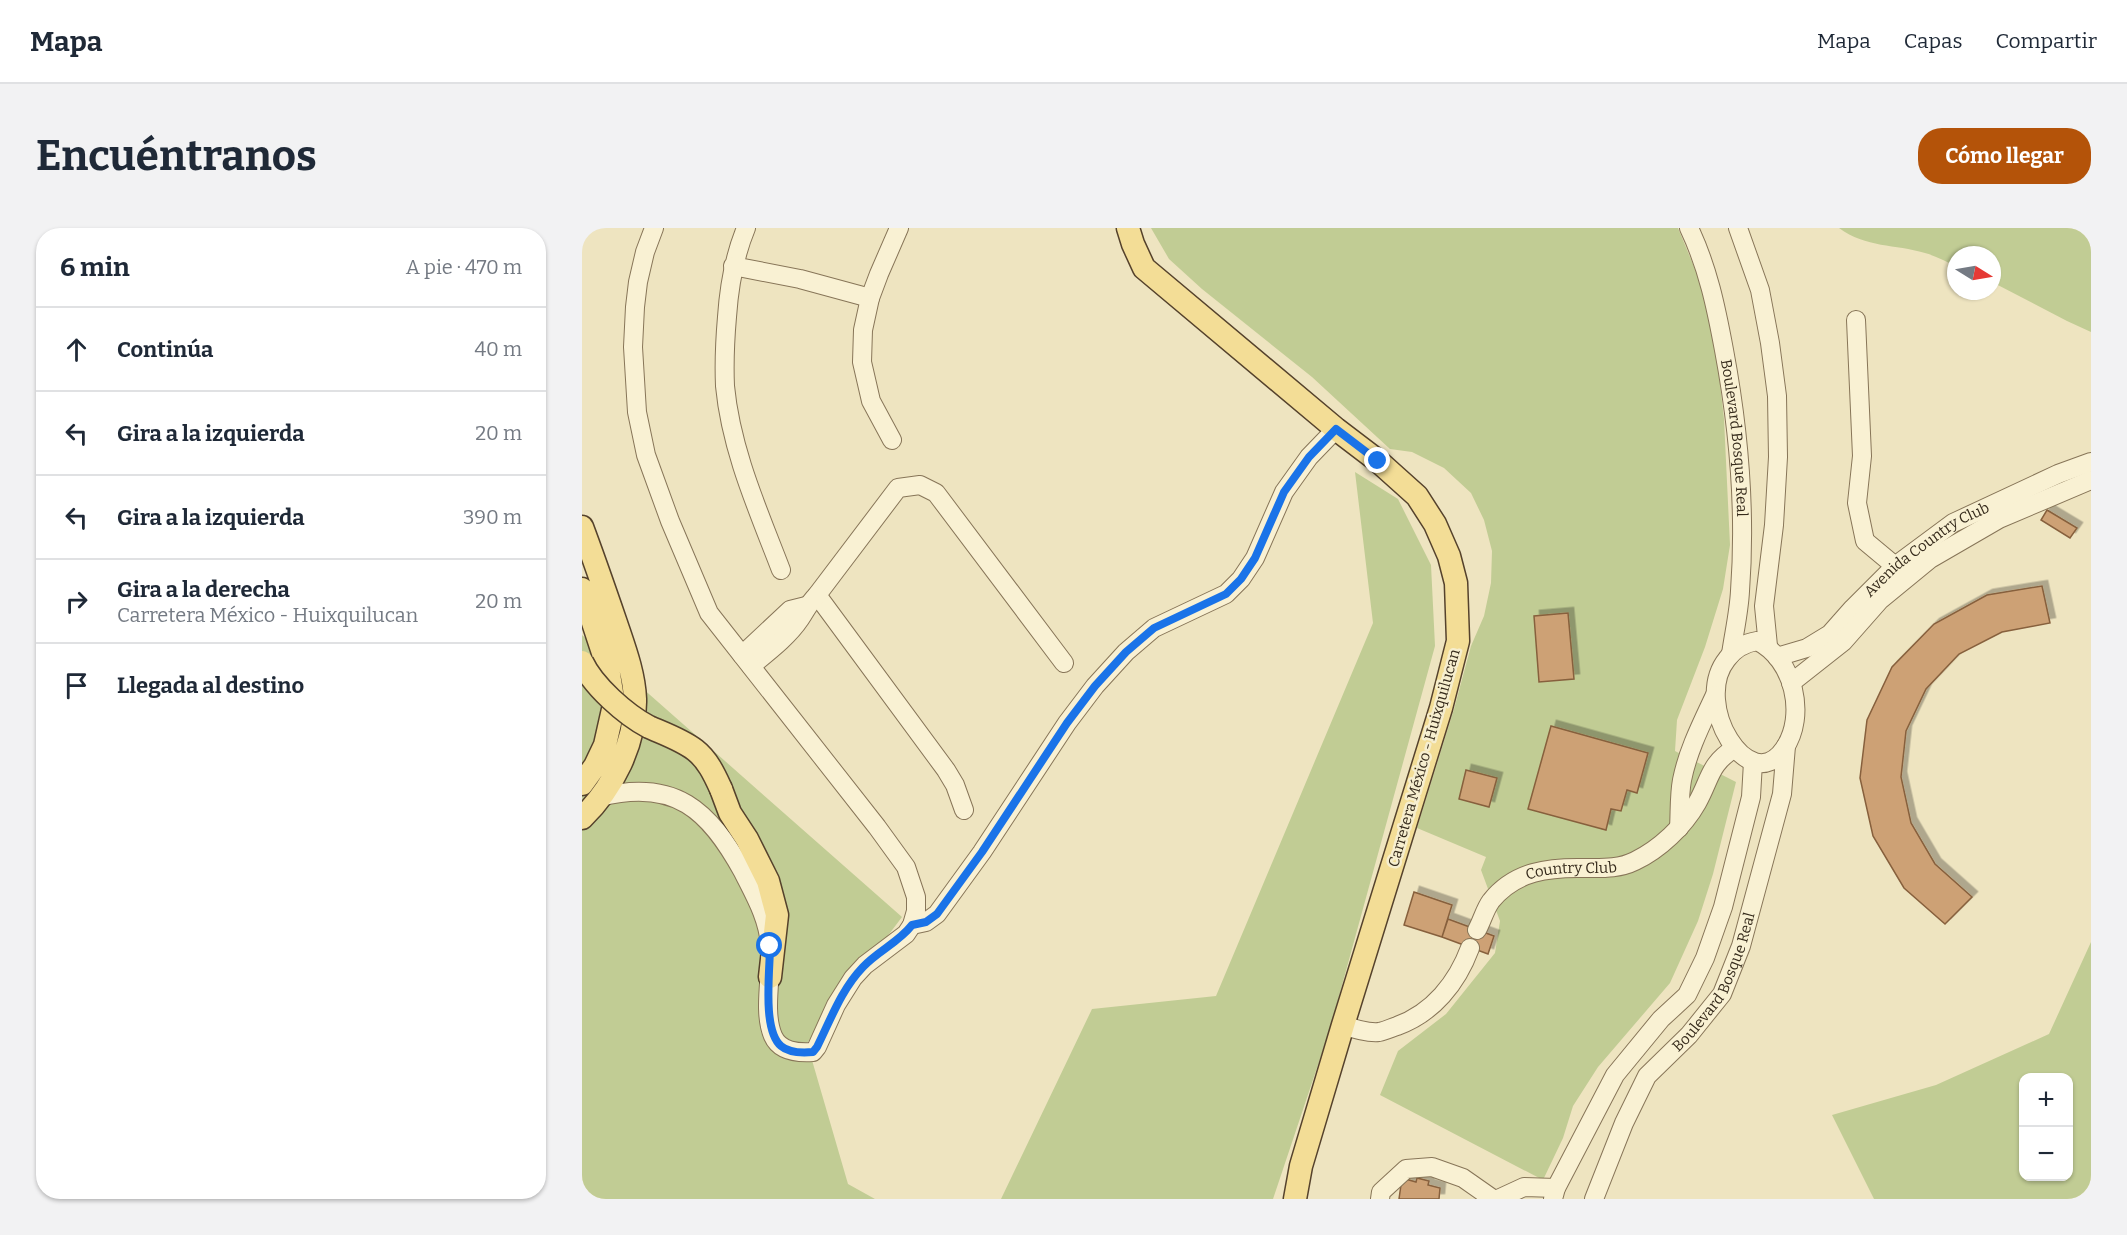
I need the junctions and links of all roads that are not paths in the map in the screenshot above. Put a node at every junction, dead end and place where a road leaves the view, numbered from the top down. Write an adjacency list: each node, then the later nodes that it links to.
1 (654, 228): 21 (street)
2 (746, 228): 7 (street)
3 (899, 228): 8 (street)
4 (1128, 228): 10 (main road, Carretera México - Huixquilucan)
5 (1689, 228): 20 (street, Boulevard Bosque Real)
6 (1738, 228): 19 (street)
7 (733, 266): 8 (street); 16 (street)
8 (870, 298): 11 (street)
9 (1856, 320): 15 (street)
10 (1336, 429): 34 (street); 38 (main road, Carretera México - Huixquilucan)
11 (892, 440)
12 (2091, 462): 15 (street, Avenida Country Club)
13 (2091, 480): 24 (street, Avenida Country Club)
14 (582, 527): 30 (main road)
15 (1895, 566): 19 (street, Avenida Country Club)
16 (781, 570)
17 (582, 589): 29 (main road)
18 (812, 600): 21 (street); 23 (street); 31 (street)
19 (1772, 652): 20 (street); 24 (street)
20 (1731, 654): 25 (street)
21 (746, 661): 34 (street)
22 (582, 662): 37 (main road, bridge)
23 (1064, 663)
24 (1791, 683): 26 (street)
25 (1715, 694): 27 (street); 33 (street)
26 (1786, 746): 28 (street); 44 (street, Boulevard Bosque Real)
27 (1735, 748): 28 (street); 33 (street, Country Club)
28 (1753, 762): 39 (street, Boulevard Bosque Real)
29 (582, 784)
30 (600, 797): 32 (main road); 37 (street)
31 (964, 810)
32 (582, 818)
33 (1679, 828): 35 (street, Country Club)
34 (912, 925): 37 (street)
35 (1478, 930)
36 (1470, 948): 38 (street)
37 (770, 977)
38 (1343, 1025): 40 (main road, Carretera México - Huixquilucan)
39 (1554, 1193): 43 (street)
40 (1295, 1199)
41 (1380, 1199): 42 (street)
42 (1493, 1199)
43 (1498, 1199)
44 (1594, 1199)

